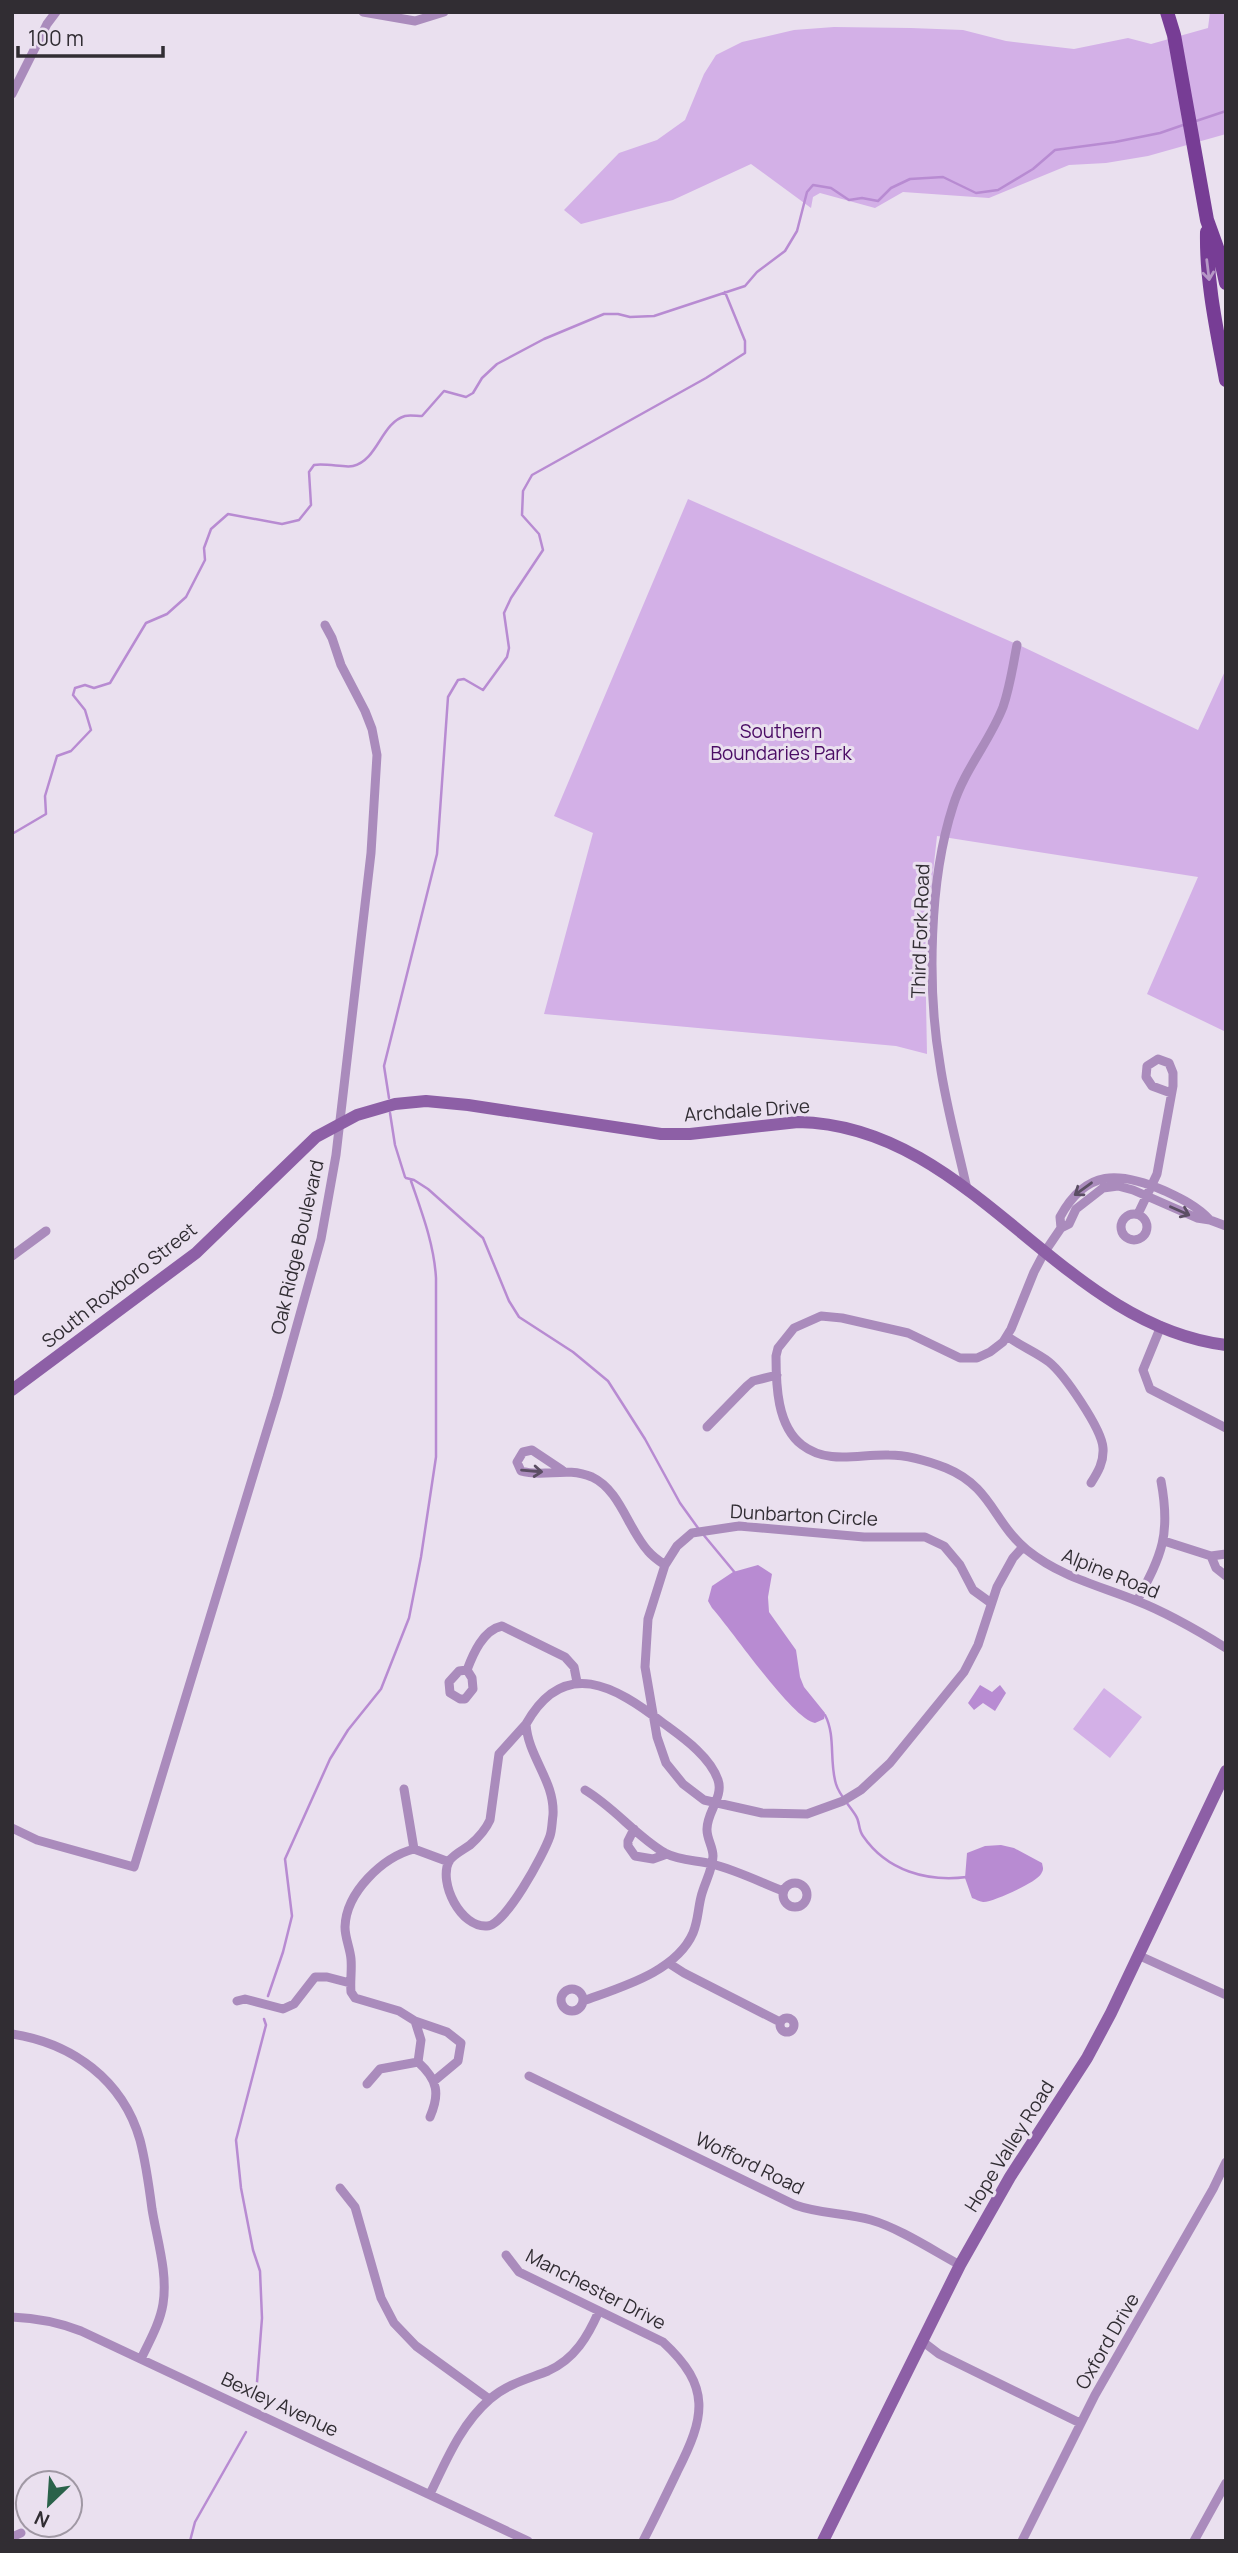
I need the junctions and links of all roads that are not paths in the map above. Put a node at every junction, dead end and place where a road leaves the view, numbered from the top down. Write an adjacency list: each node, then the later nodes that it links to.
1 (56, 12): 7 (street)
2 (363, 12): 3 (street)
3 (444, 12)
4 (1167, 12): 6 (main road)
5 (1173, 12): 6 (main road)
6 (1174, 35): 8 (main road)
7 (12, 94)
8 (1207, 220): 9 (main road); 10 (main road, one-way to 10)
9 (1226, 283)
10 (1226, 380)
11 (325, 625): 14 (street, Oak Ridge Boulevard)
12 (1017, 645): 16 (street, Third Fork Road)
13 (1171, 1093): 15 (street)
14 (340, 1123): 16 (street, Archdale Drive); 29 (street, South Roxboro Street); 52 (street, Oak Ridge Boulevard)
15 (1152, 1186): 17 (street); 19 (street); 21 (street, one-way to 21)
16 (967, 1189): 23 (street, Archdale Drive)
17 (1147, 1196): 18 (street); 19 (street, one-way to 19); 21 (street)
18 (1138, 1214)
19 (1210, 1220): 20 (street)
20 (1226, 1226)
21 (1061, 1228): 23 (street)
22 (46, 1231): 24 (street)
23 (1044, 1253): 25 (street, Archdale Drive); 26 (street)
24 (12, 1256)
25 (1161, 1326): 27 (street, Archdale Drive); 31 (street)
26 (1007, 1336): 28 (street, Alpine Road); 34 (street)
27 (1226, 1345)
28 (777, 1375): 30 (street); 36 (street, Alpine Road)
29 (12, 1390)
30 (707, 1427)
31 (1226, 1428)
32 (562, 1470): 32 (street, one-way to 32); 39 (street)
33 (1161, 1481): 35 (street)
34 (1091, 1483)
35 (1164, 1541): 38 (street); 41 (street)
36 (1023, 1547): 41 (street, Alpine Road); 42 (street, Dunbarton Circle)
37 (1226, 1555): 38 (street)
38 (1210, 1556): 40 (street)
39 (664, 1565): 42 (street, Dunbarton Circle); 46 (street, Dunbarton Circle)
40 (1226, 1576)
41 (1137, 1601): 43 (street, Alpine Road)
42 (991, 1603): 51 (street, Dunbarton Circle)
43 (1226, 1648)
44 (467, 1670): 45 (street)
45 (577, 1682): 46 (street); 47 (street)
46 (653, 1715): 51 (street, Dunbarton Circle); 51 (street)
47 (526, 1724): 56 (street); 56 (street)
48 (1226, 1771): 59 (street, Hope Valley Road)
49 (404, 1788): 54 (street)
50 (585, 1790): 53 (street)
51 (714, 1804): 57 (street)
52 (12, 1828)
53 (634, 1829): 55 (street); 55 (street)
54 (415, 1849): 56 (street); 61 (street)
55 (667, 1854): 57 (street)
56 (449, 1862)
57 (712, 1864): 58 (street); 60 (street)
58 (783, 1891)
59 (1140, 1956): 62 (street); 76 (street, Hope Valley Road)
60 (670, 1964): 64 (street); 66 (street)
61 (350, 1983): 63 (street); 65 (street)
62 (1226, 1995)
63 (237, 2001)
64 (583, 2001)
65 (415, 2021): 68 (street); 70 (street)
66 (780, 2022)
67 (12, 2034): 80 (street)
68 (418, 2062): 70 (street); 71 (street)
69 (529, 2076): 76 (street, Wofford Road)
70 (434, 2081): 72 (street)
71 (367, 2084)
72 (430, 2117)
73 (1226, 2162): 82 (street, Oxford Drive)
74 (340, 2188): 81 (street)
75 (506, 2255): 77 (street, Manchester Drive)
76 (960, 2265): 79 (street, Hope Valley Road)
77 (599, 2311): 81 (street); 86 (street, Manchester Drive)
78 (12, 2317): 80 (street, Bexley Avenue)
79 (922, 2341): 82 (street); 87 (street, Hope Valley Road)
80 (141, 2359): 84 (street, Bexley Avenue)
81 (489, 2399): 84 (street)
82 (1080, 2423): 88 (street, Oxford Drive)
83 (1224, 2490): 89 (street)
84 (430, 2494): 85 (street, Bexley Avenue)
85 (528, 2541)
86 (643, 2541)
87 (823, 2541)
88 (1023, 2541)
89 (1194, 2541)

